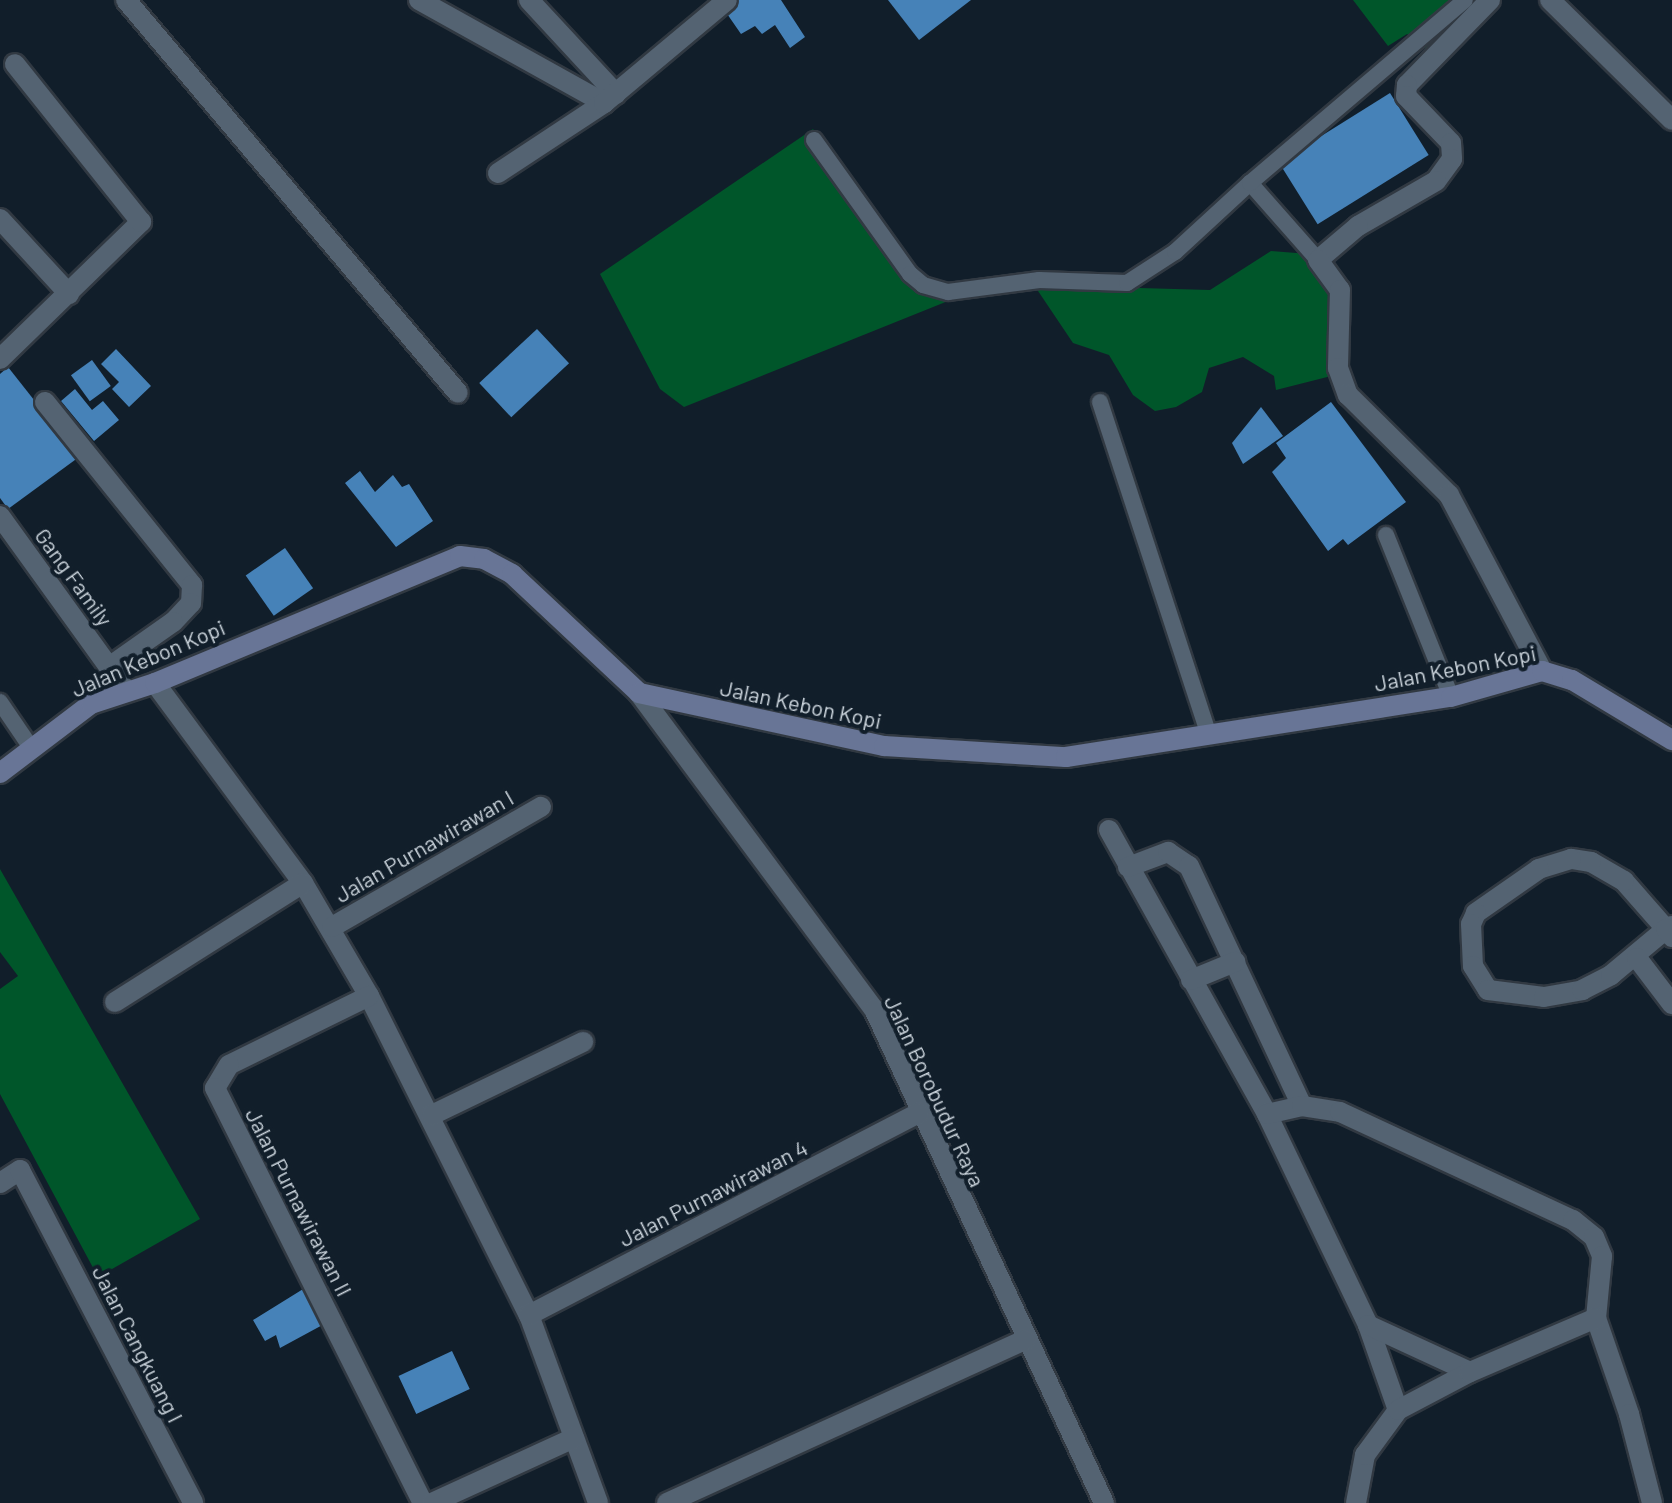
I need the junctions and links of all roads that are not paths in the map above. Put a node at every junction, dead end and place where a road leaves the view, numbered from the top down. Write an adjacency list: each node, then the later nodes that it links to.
1 (126, 0): 18 (street)
2 (419, 0): 9 (street)
3 (529, 0): 9 (street)
4 (1465, 0): 13 (lane)
5 (1490, 0): 15 (street)
6 (1550, 0): 10 (street)
7 (722, 2): 9 (street)
8 (15, 64): 16 (street)
9 (610, 98): 12 (street)
10 (1672, 120)
11 (814, 140): 13 (lane)
12 (498, 173)
13 (1250, 183): 15 (lane)
14 (0, 219): 16 (street)
15 (1318, 260): 24 (street)
16 (69, 294): 17 (street)
17 (0, 359)
18 (458, 393)
19 (45, 402): 23 (street)
20 (1100, 402): 30 (lane)
21 (0, 516): 23 (street, Gang Family)
22 (1386, 535): 28 (lane)
23 (109, 667): 26 (street, Gang Family)
24 (1542, 671): 28 (main road, Jalan Kebon Kopi); 31 (main road, Jalan Kebon Kopi)
25 (155, 683): 26 (main road, Jalan Kebon Kopi); 27 (main road, Jalan Kebon Kopi); 37 (street)
26 (126, 691): 32 (main road, Jalan Kebon Kopi)
27 (639, 693): 30 (main road, Jalan Kebon Kopi); 48 (street, Jalan Borobudur Raya)
28 (1451, 697): 30 (main road, Jalan Kebon Kopi)
29 (0, 702): 32 (lane)
30 (1209, 735)
31 (1672, 740)
32 (32, 749): 33 (main road, Jalan Kebon Kopi)
33 (0, 773)
34 (541, 807): 38 (street, Jalan Purnawirawan I)
35 (1109, 830): 36 (street)
36 (1128, 867): 41 (street); 42 (street)
37 (303, 883): 38 (street); 44 (street)
38 (332, 927): 43 (street)
39 (1670, 930): 40 (street); 40 (street)
40 (1637, 958): 45 (street)
41 (1235, 962): 42 (street); 47 (street)
42 (1191, 980): 49 (street)
43 (369, 996): 50 (street); 60 (street, Jalan Purnawirawan II)
44 (115, 1002)
45 (1672, 1004)
46 (583, 1042): 50 (street)
47 (1302, 1106): 49 (street); 53 (street)
48 (919, 1113): 52 (street, Jalan Purnawirawan 4); 55 (street, Jalan Borobudur Raya)
49 (1267, 1114): 54 (street)
50 (432, 1115): 52 (street)
51 (0, 1183): 59 (street, Jalan Cangkuang I)
52 (529, 1315): 58 (street)
53 (1596, 1318): 56 (street); 66 (street)
54 (1368, 1325): 56 (street); 57 (street)
55 (1025, 1340): 63 (street); 64 (street, Jalan Borobudur Raya)
56 (1470, 1372): 57 (street)
57 (1398, 1410): 65 (street)
58 (574, 1438): 61 (street); 62 (street)
59 (193, 1503)
60 (423, 1503)
61 (432, 1503)
62 (598, 1503)
63 (667, 1503)
64 (1104, 1503)
65 (1356, 1503)
66 (1652, 1503)

